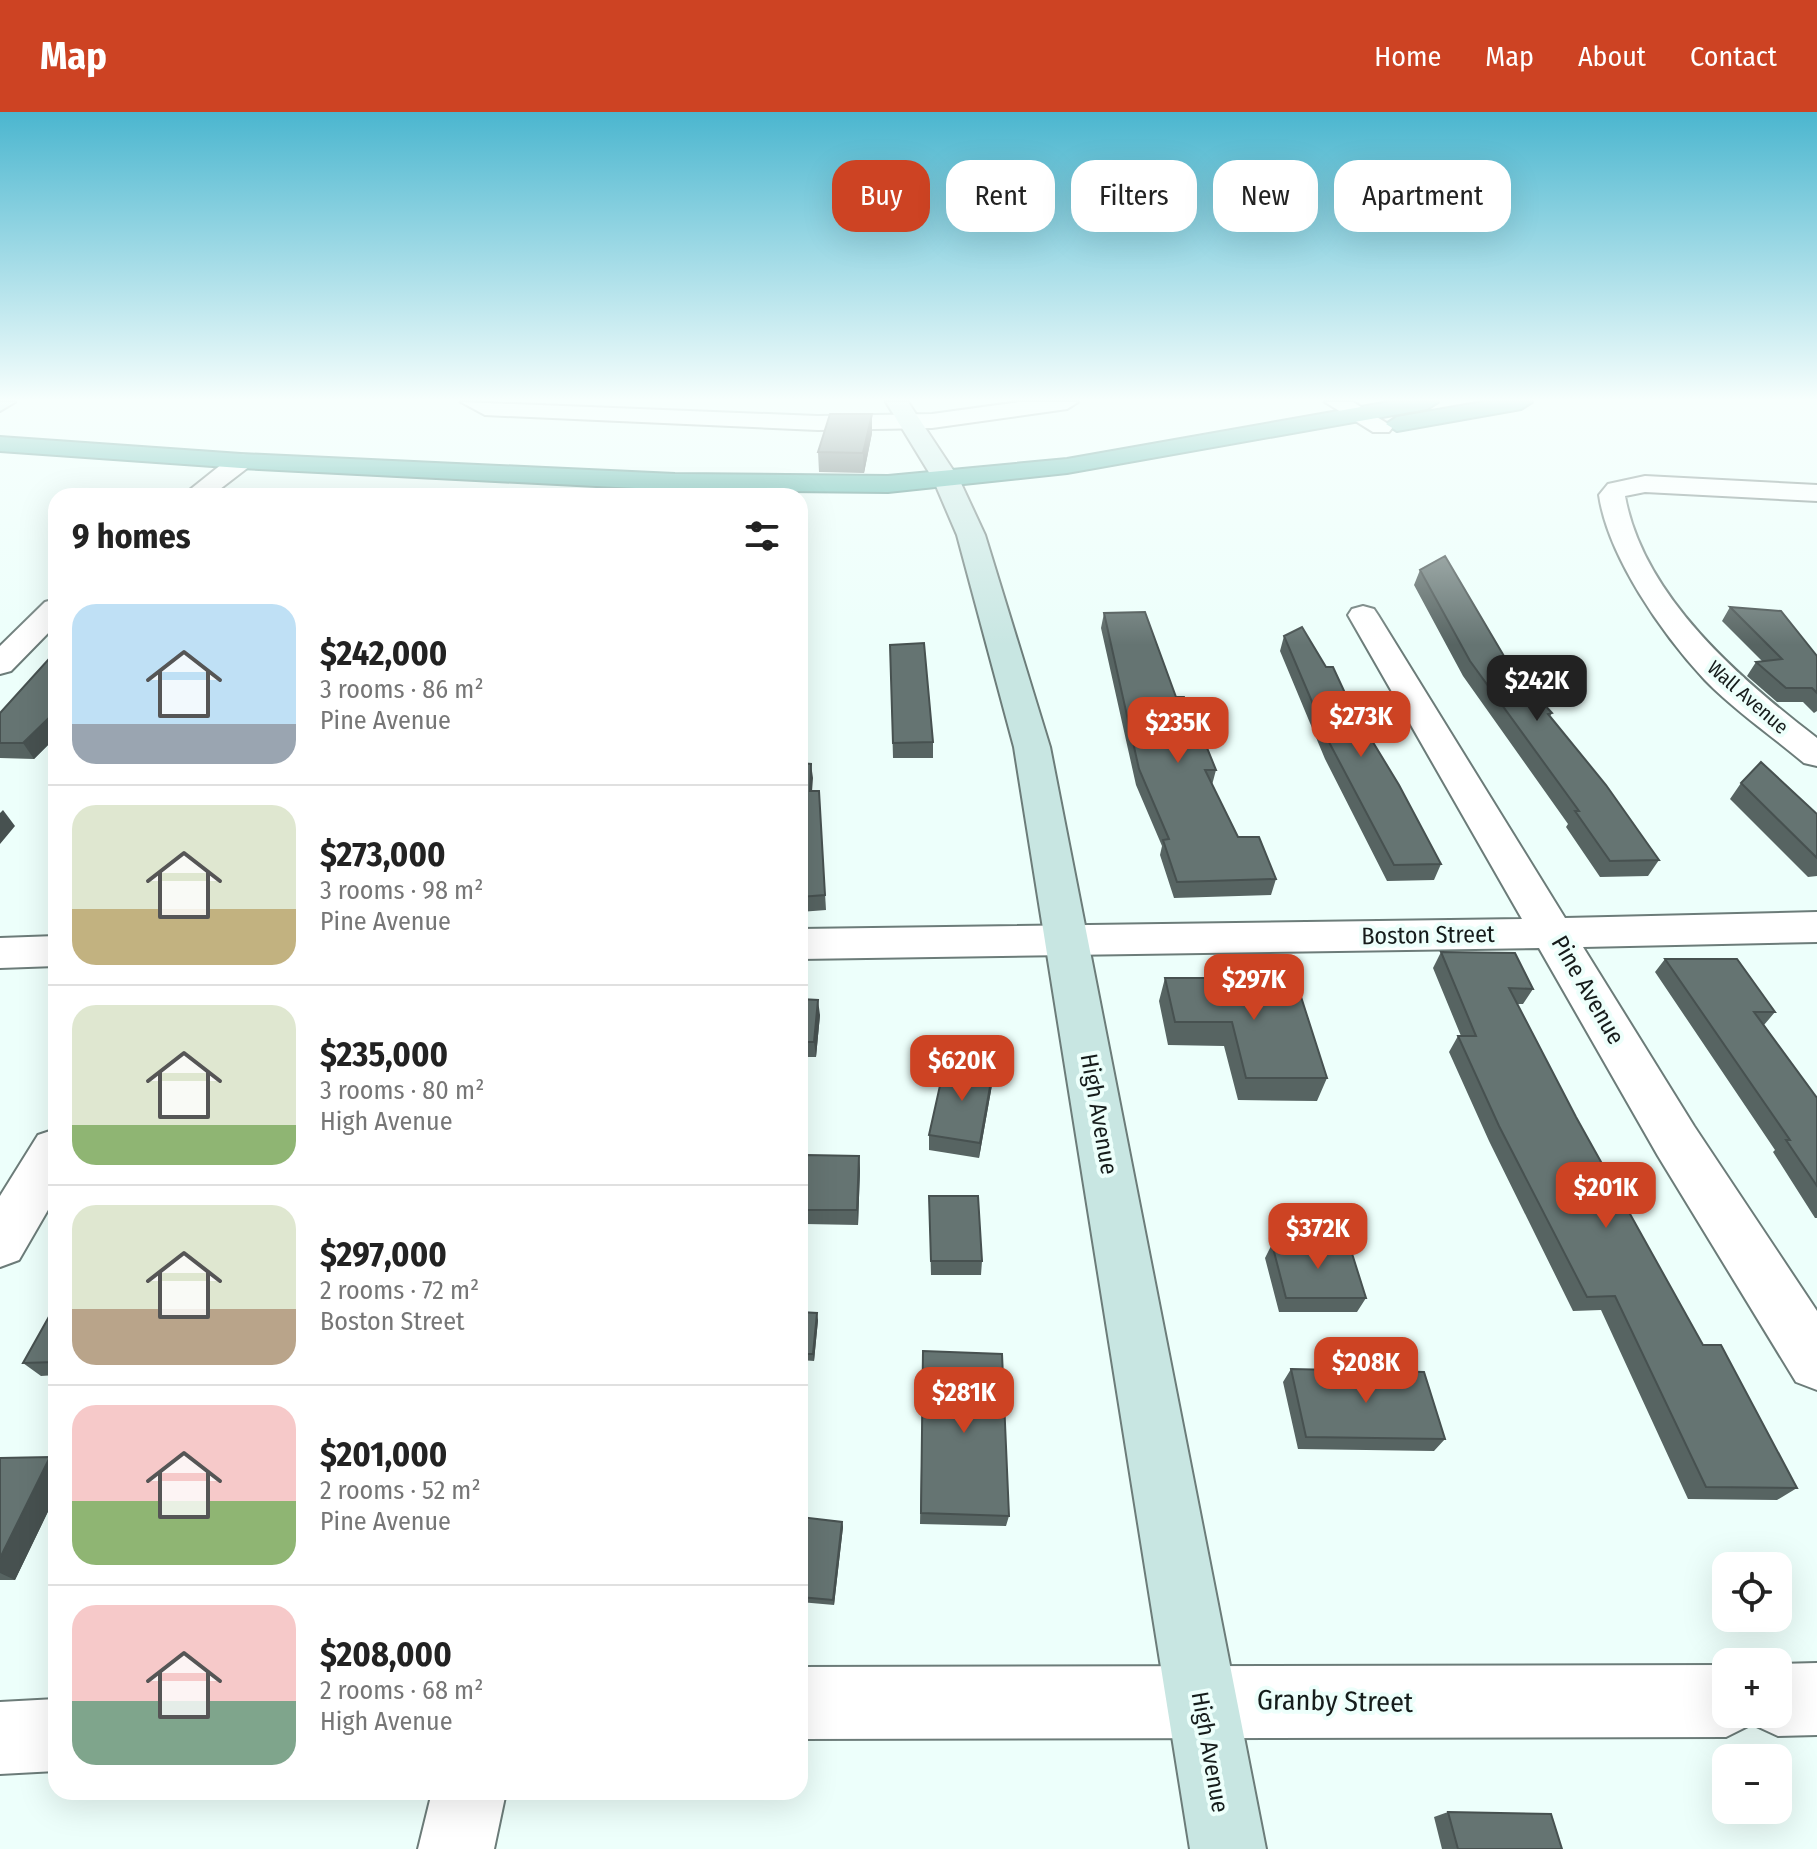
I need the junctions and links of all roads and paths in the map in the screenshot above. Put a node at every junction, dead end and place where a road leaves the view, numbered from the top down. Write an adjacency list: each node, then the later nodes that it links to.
1 (327, 483): 6 (highway)
2 (714, 483): 7 (highway)
3 (948, 483): 7 (main road, High Avenue)
4 (977, 483): 7 (highway)
5 (1016, 483): 7 (highway)
6 (432, 488)
7 (951, 488): 9 (highway); 16 (main road, High Avenue)
8 (1817, 493): 13 (street, Wall Avenue)
9 (808, 502)
10 (1363, 615): 15 (street, Pine Avenue)
11 (48, 616): 12 (street)
12 (0, 664)
13 (1817, 755)
14 (1817, 927): 15 (street, Boston Street)
15 (1553, 932): 16 (street, Boston Street); 22 (street, Pine Avenue)
16 (1068, 941): 17 (street, Boston Street); 24 (main road, High Avenue)
17 (808, 944)
18 (48, 951): 19 (street)
19 (0, 953)
20 (48, 1163): 21 (street)
21 (0, 1243)
22 (1817, 1362)
23 (1817, 1699): 25 (street)
24 (1201, 1700): 26 (street, Granby Street); 27 (street, Granby Street); 32 (main road, High Avenue)
25 (1792, 1700)
26 (1712, 1701)
27 (808, 1703)
28 (48, 1735): 29 (street)
29 (0, 1738)
30 (467, 1800): 31 (street)
31 (456, 1849)
32 (1228, 1849)

